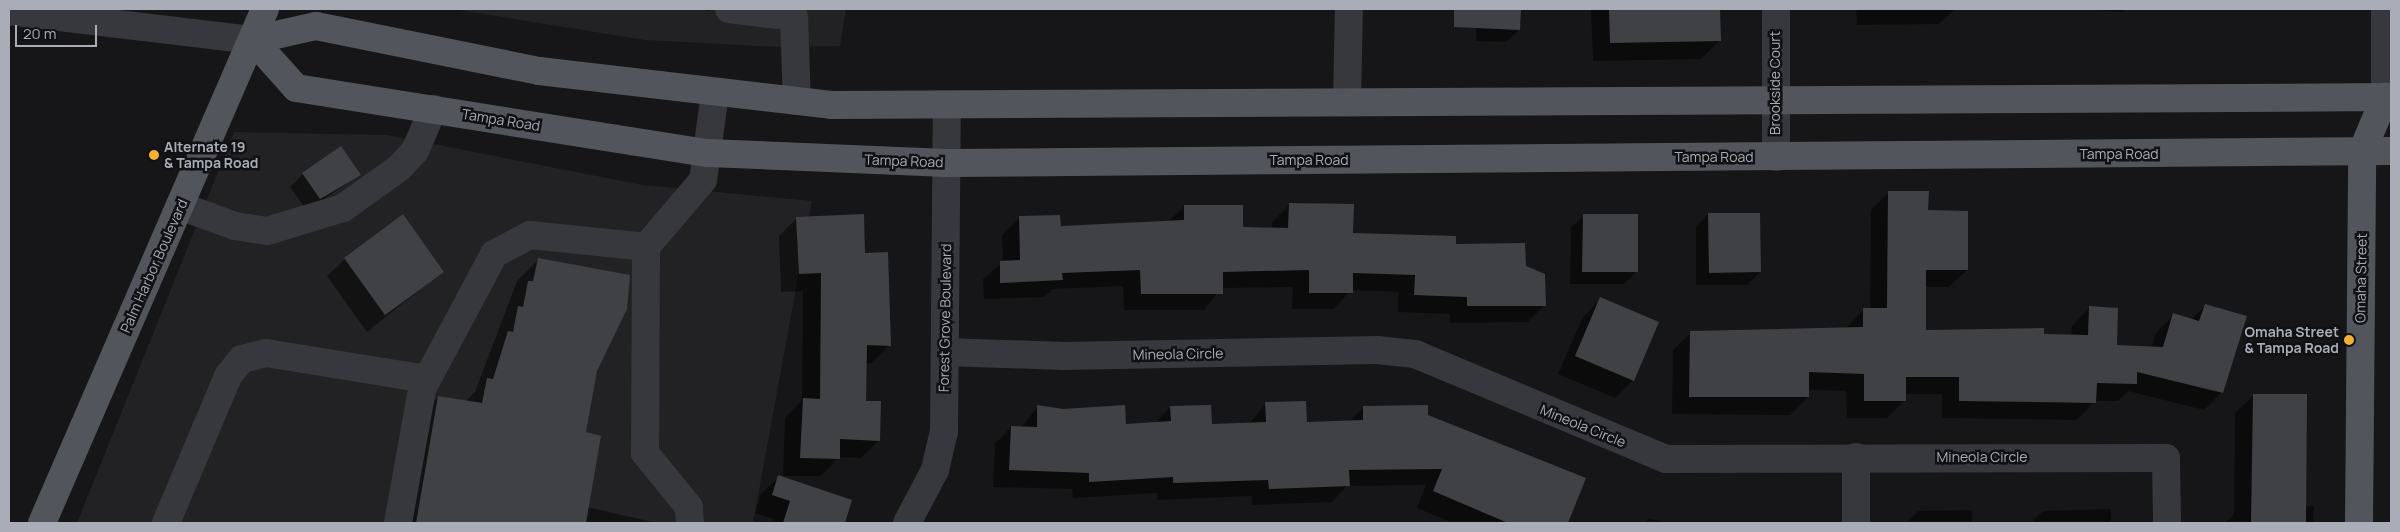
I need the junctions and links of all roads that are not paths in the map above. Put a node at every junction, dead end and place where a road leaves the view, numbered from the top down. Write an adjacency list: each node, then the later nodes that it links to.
1 (265, 9): 9 (main road, Palm Harbor Boulevard)
2 (728, 9): 7 (street)
3 (1348, 9): 12 (street)
4 (1776, 9): 14 (street, Brookside Court)
5 (2385, 9): 13 (street, Omaha Street)
6 (9, 11): 8 (street)
7 (794, 13): 11 (street)
8 (68, 15): 9 (street)
9 (253, 40): 10 (main road); 16 (main road, Tampa Road); 22 (main road, Palm Harbor Boulevard)
10 (715, 93): 11 (main road); 19 (street)
11 (797, 101): 15 (main road)
12 (1347, 101): 14 (main road); 15 (main road)
13 (2389, 102): 14 (main road); 18 (main road, Omaha Street)
14 (1774, 103): 20 (street, Brookside Court)
15 (947, 106): 21 (street, Forest Grove Boulevard)
16 (433, 109): 19 (main road, Tampa Road); 22 (street)
17 (2391, 151): 18 (main road, Tampa Road)
18 (2362, 152): 20 (main road, Tampa Road); 34 (main road, Omaha Street)
19 (708, 153): 21 (main road, Tampa Road); 23 (street)
20 (1776, 157): 21 (main road, Tampa Road)
21 (947, 162): 24 (street, Forest Grove Boulevard)
22 (180, 206): 27 (main road, Palm Harbor Boulevard)
23 (646, 247): 25 (street); 30 (street)
24 (945, 352): 26 (street, Mineola Circle); 31 (street, Forest Grove Boulevard)
25 (427, 379): 28 (street); 29 (street)
26 (1856, 457): 32 (street); 33 (street, Mineola Circle)
27 (42, 523)
28 (166, 523)
29 (398, 523)
30 (690, 523)
31 (907, 523)
32 (1856, 523)
33 (2167, 523)
34 (2358, 523)

